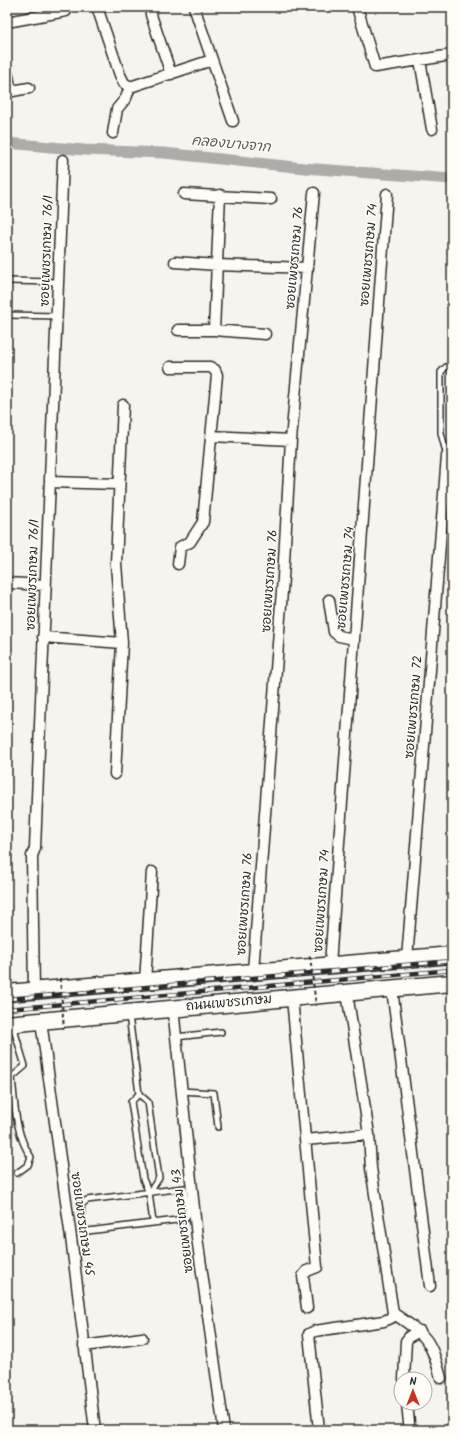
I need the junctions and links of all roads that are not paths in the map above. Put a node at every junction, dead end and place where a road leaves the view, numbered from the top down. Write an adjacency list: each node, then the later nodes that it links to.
1 (97, 7): 12 (street)
2 (152, 7): 11 (street)
3 (194, 7): 8 (street)
4 (357, 7): 9 (street)
5 (66, 11): 6 (street)
6 (7, 22)
7 (452, 55): 9 (street)
8 (212, 60): 11 (street); 15 (street)
9 (420, 60): 16 (street)
10 (7, 72): 14 (street)
11 (172, 74): 12 (street)
12 (130, 87): 17 (street)
13 (29, 88): 14 (street)
14 (9, 92)
15 (233, 121)
16 (432, 129)
17 (113, 133)
18 (63, 160): 28 (street, ซอยเพชรเกษม 76/1)
19 (314, 193): 26 (street, ซอยเพชรเกษม 76)
20 (184, 194): 22 (street)
21 (387, 194): 47 (street, ซอยเพชรเกษม 74)
22 (220, 195): 23 (street); 25 (street)
23 (271, 199)
24 (175, 262): 25 (street)
25 (217, 265): 26 (street); 32 (street)
26 (308, 268): 38 (street, ซอยเพชรเกษม 76)
27 (7, 281): 28 (lane)
28 (58, 282): 30 (street, ซอยเพชรเกษม 76/1)
29 (7, 315): 30 (lane)
30 (58, 316): 40 (street, ซอยเพชรเกษม 76/1)
31 (178, 330): 32 (street)
32 (214, 330): 33 (street)
33 (265, 334)
34 (452, 366): 39 (lane)
35 (170, 367): 37 (street)
36 (123, 405): 41 (street)
37 (211, 436): 38 (street); 42 (street)
38 (291, 440): 54 (street, ซอยเพชรเกษม 76)
39 (447, 456): 52 (street, ซอยเพชรเกษม 72)
40 (50, 482): 41 (street); 44 (street, ซอยเพชรเกษม 76/1)
41 (118, 484): 48 (street)
42 (178, 564)
43 (7, 583): 44 (street)
44 (45, 585): 46 (street, ซอยเพชรเกษม 76/1)
45 (329, 600): 47 (street)
46 (43, 637): 48 (street); 58 (street, ซอยเพชรเกษม 76/1)
47 (354, 639): 53 (street, ซอยเพชรเกษม 74)
48 (122, 643): 49 (street)
49 (115, 774)
50 (152, 872): 55 (street)
51 (452, 955): 52 (main road)
52 (406, 959): 53 (main road)
53 (330, 964): 54 (main road)
54 (253, 972): 55 (main road)
55 (145, 982): 58 (main road)
56 (452, 983): 57 (main road, ถนนเพชรเกษม)
57 (392, 989): 60 (main road, ถนนเพชรเกษม); 76 (street)
58 (34, 991): 59 (main road)
59 (7, 993)
60 (347, 993): 61 (main road, ถนนเพชรเกษม); 71 (street)
61 (292, 998): 62 (main road, ถนนเพชรเกษม); 72 (street)
62 (173, 1008): 63 (main road, ถนนเพชรเกษม); 67 (street, ซอยเพชรเกษม 43)
63 (129, 1012): 64 (main road, ถนนเพชรเกษม); 69 (lane)
64 (41, 1021): 65 (main road, ถนนเพชรเกษม); 81 (street, ซอยเพชรเกษม 45)
65 (10, 1024): 73 (lane)
66 (221, 1032): 67 (lane)
67 (176, 1037): 68 (street, ซอยเพชรเกษม 43)
68 (182, 1091): 70 (lane); 87 (street, ซอยเพชรเกษม 43)
69 (139, 1094): 74 (lane); 74 (lane)
70 (218, 1127)
71 (369, 1134): 72 (street); 78 (street)
72 (305, 1140): 77 (street)
73 (17, 1173)
74 (149, 1193): 75 (lane); 75 (lane); 75 (lane)
75 (153, 1222)
76 (430, 1286)
77 (307, 1308)
78 (393, 1313): 79 (street); 88 (street)
79 (420, 1331): 82 (street); 83 (street)
80 (142, 1338): 81 (street)
81 (84, 1346): 86 (street, ซอยเพชรเกษม 45)
82 (404, 1371)
83 (441, 1378)
84 (408, 1411): 85 (street)
85 (409, 1423)
86 (95, 1430)
87 (224, 1430)
88 (319, 1430)

